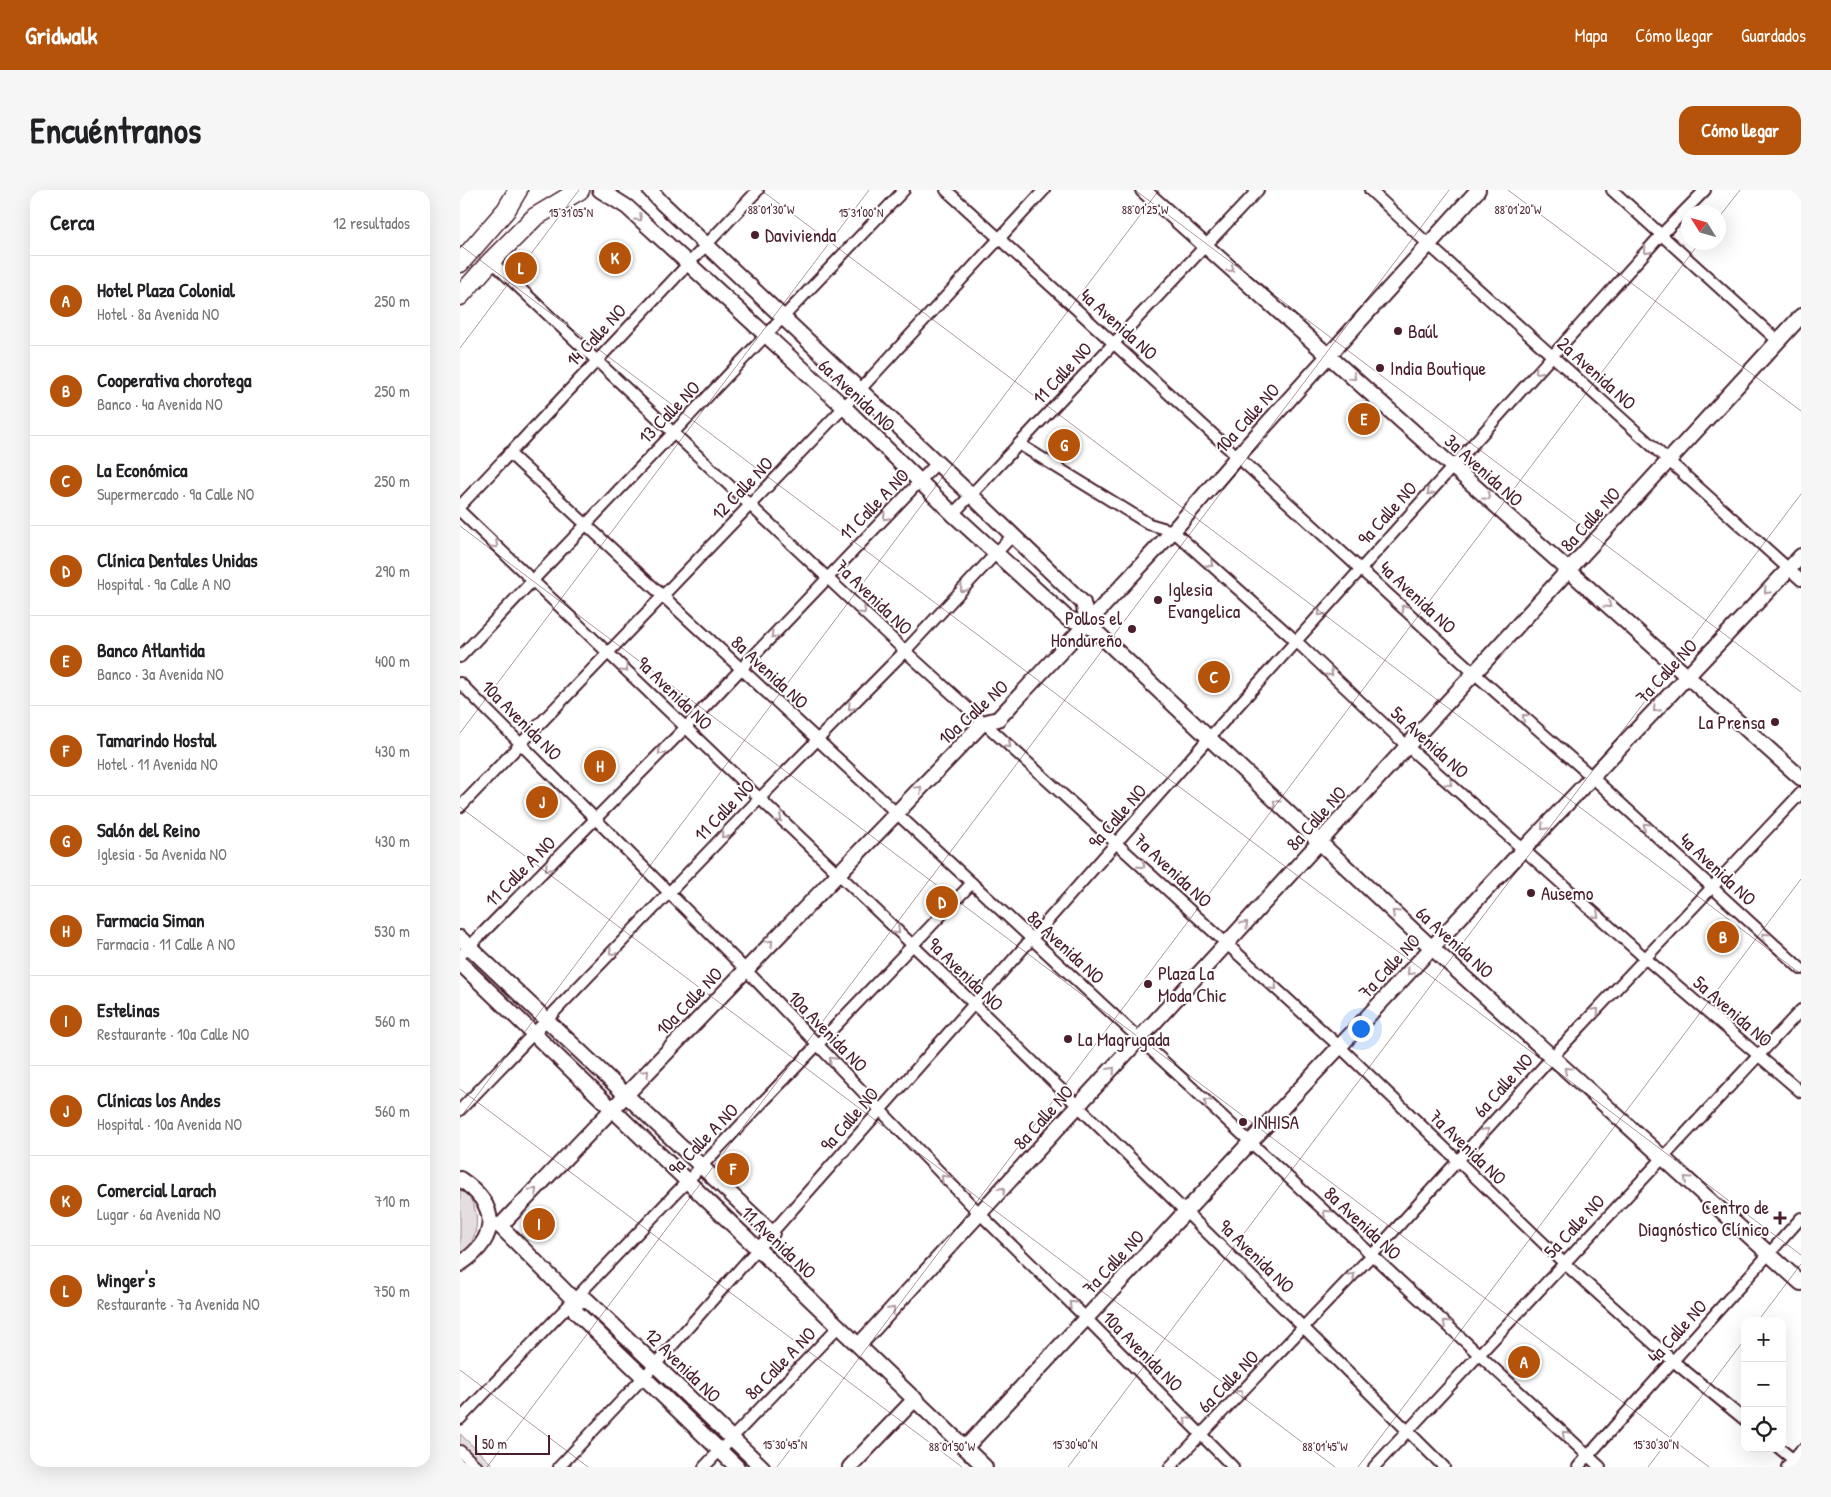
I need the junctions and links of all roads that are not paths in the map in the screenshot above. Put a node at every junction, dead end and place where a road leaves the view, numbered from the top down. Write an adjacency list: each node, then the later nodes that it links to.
1 (518, 190): 21 (highway)
2 (580, 190): 20 (highway)
3 (600, 190): 22 (street, 6a Avenida NO, one-way to 22)
4 (650, 190): 17 (street, 6a Avenida NO)
5 (758, 190): 17 (street, 14 Calle NO)
6 (904, 190): 25 (street, 13 Calle NO)
7 (946, 190): 16 (street, 4a Avenida NO)
8 (1044, 190): 16 (street, 12 Calle NO)
9 (1143, 190): 19 (street, 3a Avenida NO)
10 (1258, 190): 19 (street, 11 Calle NO)
11 (1370, 190): 18 (street, 2a Avenida NO)
12 (1478, 190): 18 (street, 10a Calle NO)
13 (1612, 190): 15 (street)
14 (1704, 190): 15 (street, 9a Calle NO)
15 (1661, 235): 27 (street); 30 (street, 9a Calle NO, one-way to 30)
16 (999, 239): 28 (street, 4a Avenida NO); 32 (street, 12 Calle NO)
17 (705, 244): 22 (street, 14 Calle NO); 25 (street, 6a Avenida NO)
18 (1428, 244): 29 (street, 10a Calle NO); 30 (street, 2a Avenida NO)
19 (1206, 246): 28 (street, 11 Calle NO); 29 (street, 3a Avenida NO, one-way to 29)
20 (491, 261): 23 (highway); 31 (street, 7a Avenida NO)
21 (460, 263)
22 (688, 263): 26 (street, 6a Avenida NO); 31 (street, 14 Calle NO)
23 (460, 296)
24 (1801, 316): 27 (street, 8a Calle NO)
25 (782, 318): 26 (street, 13 Calle NO); 32 (street, 6a Avenida NO)
26 (765, 336): 33 (street, 6a Avenida NO); 34 (street, 13 Calle NO)
27 (1778, 341): 38 (street, 8a Calle NO)
28 (1114, 343): 35 (street, 11 Calle NO); 37 (street, 4a Avenida NO)
29 (1328, 356): 37 (street, 10a Calle NO); 40 (street, 3a Avenida NO, one-way to 40)
30 (1552, 356): 38 (street, 2a Avenida NO); 40 (street, 9a Calle NO, one-way to 40)
31 (597, 360): 34 (street, 7a Avenida NO); 36 (street, 14 Calle NO)
32 (859, 390): 33 (street, 12 Calle NO); 39 (street, 6a Avenida NO)
33 (844, 407): 41 (street, 6a Avenida NO); 43 (street, 12 Calle NO)
34 (674, 432): 43 (street, 7a Avenida NO); 47 (street, 13 Calle NO)
35 (1020, 444): 42 (street, 11 Calle NO); 48 (street, 5a Avenida NO)
36 (509, 453): 44 (street, 14 Calle NO); 47 (street, 8a Avenida NO)
37 (1237, 457): 48 (street, 10a Calle NO); 53 (street, 4a Avenida NO)
38 (1669, 461): 52 (street, 2a Avenida NO); 54 (street, 8a Calle NO)
39 (937, 463): 41 (street, 11 Calle A NO); 42 (street, 6a Avenida NO)
40 (1453, 467): 53 (street, 9a Calle NO, one-way to 53); 54 (street, 3a Avenida NO, one-way to 54)
41 (919, 481): 46 (street, 6a Avenida NO); 55 (street, 11 Calle A NO, one-way to 55)
42 (971, 495): 46 (street, 11 Calle NO); 49 (street, 6a Avenida NO)
43 (751, 504): 55 (street, 7a Avenida NO); 58 (street, 12 Calle NO)
44 (460, 506)
45 (460, 511): 56 (street, 9a Avenida NO, one-way to 56)
46 (953, 514): 50 (street, 6a Avenida NO)
47 (586, 525): 56 (street, 13 Calle NO); 58 (street, 8a Avenida NO)
48 (1173, 532): 59 (street, 10a Calle NO); 60 (street, 5a Avenida NO, one-way to 60)
49 (1013, 536): 50 (street, 11 Calle NO); 59 (street, 6a Avenida NO)
50 (996, 554): 59 (street, 6a Avenida NO); 61 (street, 11 Calle NO, one-way to 61)
51 (1801, 556): 52 (street, 7a Calle NO)
52 (1788, 568): 57 (street, 2a Avenida NO); 66 (street, 7a Calle NO, one-way to 66)
53 (1361, 569): 60 (street, 9a Calle NO, one-way to 60); 65 (street, 4a Avenida NO, one-way to 53)
54 (1568, 570): 65 (street, 8a Calle NO); 66 (street, 3a Avenida NO, one-way to 66)
55 (828, 577): 61 (street, 7a Avenida NO, one-way to 61); 64 (street, 11 Calle A NO, one-way to 64)
56 (531, 580): 62 (street, 9a Avenida NO); 63 (street, 13 Calle NO)
57 (1801, 580)
58 (662, 596): 62 (street, 12 Calle NO); 64 (street, 8a Avenida NO)
59 (1088, 624): 68 (street, 10a Calle NO); 70 (street, 6a Avenida NO)
60 (1296, 641): 70 (street, 9a Calle NO); 73 (street, 5a Avenida NO, one-way to 73)
61 (905, 650): 68 (street, 7a Avenida NO); 71 (street, 11 Calle NO, one-way to 71)
62 (608, 653): 69 (street, 9a Avenida NO, one-way to 69); 72 (street, 12 Calle NO)
63 (460, 657)
64 (741, 669): 69 (street, 11 Calle A NO); 71 (street, 8a Avenida NO)
65 (1474, 673): 73 (street, 8a Calle NO); 74 (street, 4a Avenida NO, one-way to 65)
66 (1687, 676): 74 (street, 7a Calle NO, one-way to 74); 75 (street, 3a Avenida NO)
67 (460, 683): 72 (street, 10a Avenida NO)
68 (983, 723): 79 (street, 10a Calle NO, one-way to 68); 81 (street, 7a Avenida NO, one-way to 81)
69 (685, 728): 77 (street, 9a Avenida NO); 80 (street, 11 Calle A NO, one-way to 80)
70 (1208, 739): 81 (street, 9a Calle NO); 82 (street, 6a Avenida NO, one-way to 70)
71 (818, 740): 77 (street, 11 Calle NO); 79 (street, 8a Avenida NO)
72 (521, 744): 78 (street, 12 Calle NO); 80 (street, 10a Avenida NO)
73 (1407, 746): 82 (street, 8a Calle NO); 83 (street, 5a Avenida NO, one-way to 83)
74 (1592, 776): 83 (street, 7a Calle NO, one-way to 83); 86 (street, 4a Avenida NO, one-way to 74)
75 (1801, 778)
76 (1801, 793): 86 (street, 6a Calle NO)
77 (759, 799): 84 (street, 9a Avenida NO, one-way to 84); 87 (street, 11 Calle NO, one-way to 87)
78 (460, 807)
79 (896, 813): 84 (street, 10a Calle NO); 85 (street, 8a Avenida NO)
80 (595, 819): 87 (street, 10a Avenida NO); 91 (street, 11 Calle A NO, one-way to 91)
81 (1117, 842): 88 (street, 9a Calle NO); 89 (street, 7a Avenida NO, one-way to 89)
82 (1319, 843): 89 (street, 8a Calle NO, one-way to 82); 92 (street, 6a Avenida NO, one-way to 82)
83 (1523, 850): 92 (street, 7a Calle NO); 93 (street, 5a Avenida NO, one-way to 93)
84 (838, 873): 90 (street, 9a Avenida NO, one-way to 90); 95 (street, 10a Calle NO, one-way to 84)
85 (972, 883): 88 (street, 8a Avenida NO); 90 (street, 9a Calle A NO)
86 (1712, 886): 93 (street, 6a Calle NO); 96 (street, 4a Avenida NO, one-way to 86)
87 (668, 893): 95 (street, 10a Avenida NO); 99 (street, 11 Calle NO, one-way to 99)
88 (1032, 939): 97 (street, 9a Calle NO); 101 (street, 8a Avenida NO)
89 (1227, 944): 101 (street, 8a Calle NO); 103 (street, 7a Avenida NO, one-way to 103)
90 (912, 946): 97 (street, 9a Avenida NO); 102 (street, 9a Calle A NO)
91 (463, 947): 99 (street, 11 Avenida NO)
92 (1432, 948): 103 (street, 7a Calle NO, one-way to 103); 104 (street, 6a Avenida NO)
93 (1645, 958): 104 (street, 6a Calle NO, one-way to 93); 105 (street, 5a Avenida NO)
94 (460, 963): 100 (street, 11 Avenida NO)
95 (745, 969): 102 (street, 10a Avenida NO); 107 (street, 10a Calle NO, one-way to 95)
96 (1801, 969)
97 (974, 1004): 108 (street, 9a Avenida NO); 111 (street, 9a Calle NO)
98 (1801, 1010): 105 (street, 5a Calle NO)
99 (546, 1020): 100 (street, 11 Calle NO); 107 (street, 11 Avenida NO)
100 (534, 1033): 109 (street, 11 Avenida NO); 110 (street, 11 Calle NO)
101 (1140, 1039): 108 (street, 8a Calle NO, one-way to 101); 112 (street, 8a Avenida NO, one-way to 101)
102 (818, 1045): 111 (street, 10a Avenida NO, one-way to 102); 115 (street, 9a Calle A NO)
103 (1340, 1047): 112 (street, 7a Calle NO); 114 (street, 7a Avenida NO)
104 (1553, 1056): 113 (street, 6a Avenida NO, one-way to 104); 114 (street, 6a Calle NO, one-way to 104)
105 (1758, 1056): 106 (street, 5a Avenida NO); 113 (street, 5a Calle NO)
106 (1801, 1092)
107 (625, 1095): 109 (street, 10a Calle NO); 115 (street, 11 Avenida NO)
108 (1078, 1107): 118 (street, 9a Avenida NO); 119 (street, 8a Calle NO, one-way to 108)
109 (612, 1108): 117 (street, 11 Avenida NO); 121 (street, 10a Calle NO, one-way to 109)
110 (460, 1110)
111 (880, 1111): 119 (street, 10a Avenida NO, one-way to 111); 122 (street, 9a Calle NO)
112 (1250, 1142): 118 (street, 7a Calle NO); 125 (street, 8a Avenida NO, one-way to 112)
113 (1663, 1157): 124 (street, 6a Avenida NO, one-way to 113); 126 (street, 5a Calle NO)
114 (1458, 1162): 125 (street, 6a Calle NO); 126 (street, 7a Avenida NO)
115 (701, 1167): 117 (street, 9a Calle A NO); 122 (street, 11 Avenida NO)
116 (460, 1178): 121 (street)
117 (688, 1180): 123 (street, 11 Avenida NO); 129 (street, 9a Calle A NO)
118 (1186, 1211): 130 (street, 7a Calle NO); 132 (street, 9a Avenida NO)
119 (980, 1214): 130 (street, 10a Avenida NO, one-way to 119); 133 (street, 8a Calle NO, one-way to 119)
120 (1801, 1218): 124 (street, 4a Calle NO)
121 (495, 1225): 127 (street, 10a Calle NO); 129 (street, 12 Avenida NO)
122 (772, 1233): 123 (street, 9a Calle NO)
123 (759, 1248): 131 (street, 11 Avenida NO); 136 (street, 9a Calle NO)
124 (1769, 1254): 128 (street, 6a Avenida NO); 135 (street, 4a Calle NO)
125 (1372, 1255): 132 (street, 6a Calle NO, one-way to 125); 134 (street, 8a Avenida NO, one-way to 125)
126 (1564, 1263): 134 (street, 5a Calle NO); 135 (street, 7a Avenida NO)
127 (460, 1264)
128 (1801, 1283)
129 (574, 1300): 136 (street, 12 Avenida NO); 137 (street, 12 Avenida NO); 140 (street, 9a Calle A NO)
130 (1086, 1318): 142 (street, 10a Avenida NO, one-way to 130); 144 (street, 7a Calle NO)
131 (839, 1326): 133 (street, 11 Avenida NO); 143 (street, 8a Calle A NO)
132 (1304, 1327): 141 (street, 9a Avenida NO); 142 (street, 6a Calle NO, one-way to 132)
133 (859, 1346): 138 (street, 11 Avenida NO)
134 (1479, 1354): 141 (street, 5a Calle NO); 149 (street, 8a Avenida NO, one-way to 134)
135 (1673, 1361): 139 (street, 7a Avenida NO); 149 (street, 4a Calle NO)
136 (655, 1365): 137 (street, 9a Calle NO); 143 (street, 12 Avenida NO)
137 (644, 1378): 145 (street, 12 Avenida NO); 152 (street, 9a Calle NO)
138 (915, 1399): 144 (street, 11 Avenida NO); 156 (street)
139 (1741, 1417)
140 (460, 1419)
141 (1408, 1430): 160 (street, 5a Calle NO); 161 (street, 9a Avenida NO)
142 (1201, 1434): 158 (street, 6a Calle NO); 159 (street, 10a Avenida NO)
143 (732, 1438): 145 (street, 8a Calle A NO); 155 (street, 12 Avenida NO)
144 (965, 1448): 157 (street, 11 Avenida NO)
145 (720, 1450): 153 (street, 8a Calle A NO); 154 (street, 12 Avenida NO)
146 (1801, 1450): 150 (street)
147 (460, 1451): 151 (street)
148 (1783, 1452): 150 (street)
149 (1588, 1456): 162 (street, 4a Calle NO); 163 (street, 8a Avenida NO)
150 (1794, 1464)
151 (477, 1467)
152 (559, 1467)
153 (704, 1467)
154 (737, 1467)
155 (762, 1467)
156 (850, 1467)
157 (985, 1467)
158 (1170, 1467)
159 (1233, 1467)
160 (1374, 1467)
161 (1444, 1467)
162 (1578, 1467)
163 (1600, 1467)

